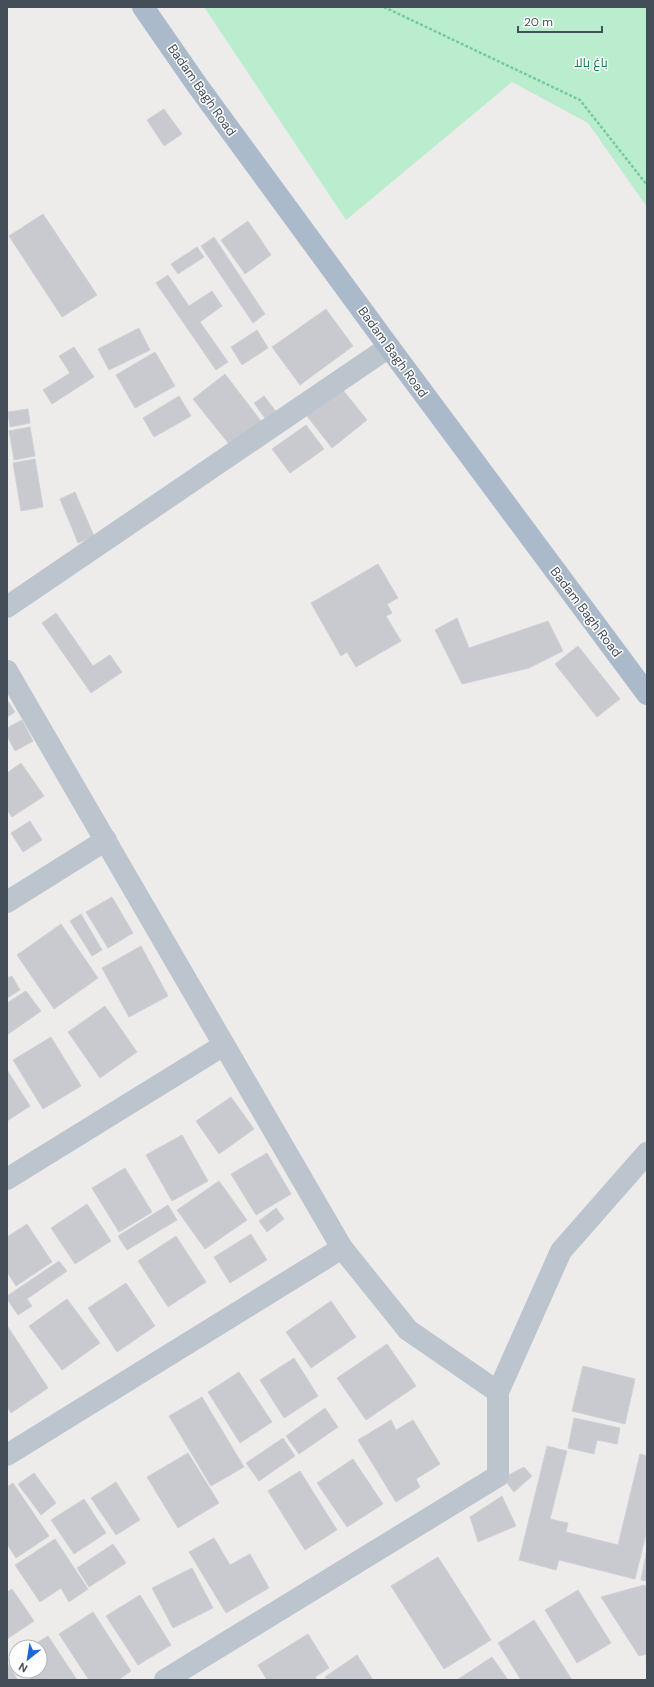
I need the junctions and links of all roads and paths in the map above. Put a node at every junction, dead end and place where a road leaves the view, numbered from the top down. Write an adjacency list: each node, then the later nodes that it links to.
1 (144, 7): 4 (main road, Badam Bagh Road)
2 (384, 7): 3 (path)
3 (647, 185)
4 (389, 347): 5 (street); 7 (main road, Badam Bagh Road)
5 (7, 607)
6 (7, 671): 8 (street)
7 (647, 694)
8 (106, 840): 9 (street); 10 (street)
9 (7, 902)
10 (224, 1045): 12 (street); 13 (street)
11 (647, 1153): 14 (street)
12 (7, 1179)
13 (342, 1248): 14 (street); 15 (street)
14 (498, 1392): 16 (street)
15 (7, 1455)
16 (165, 1680)

